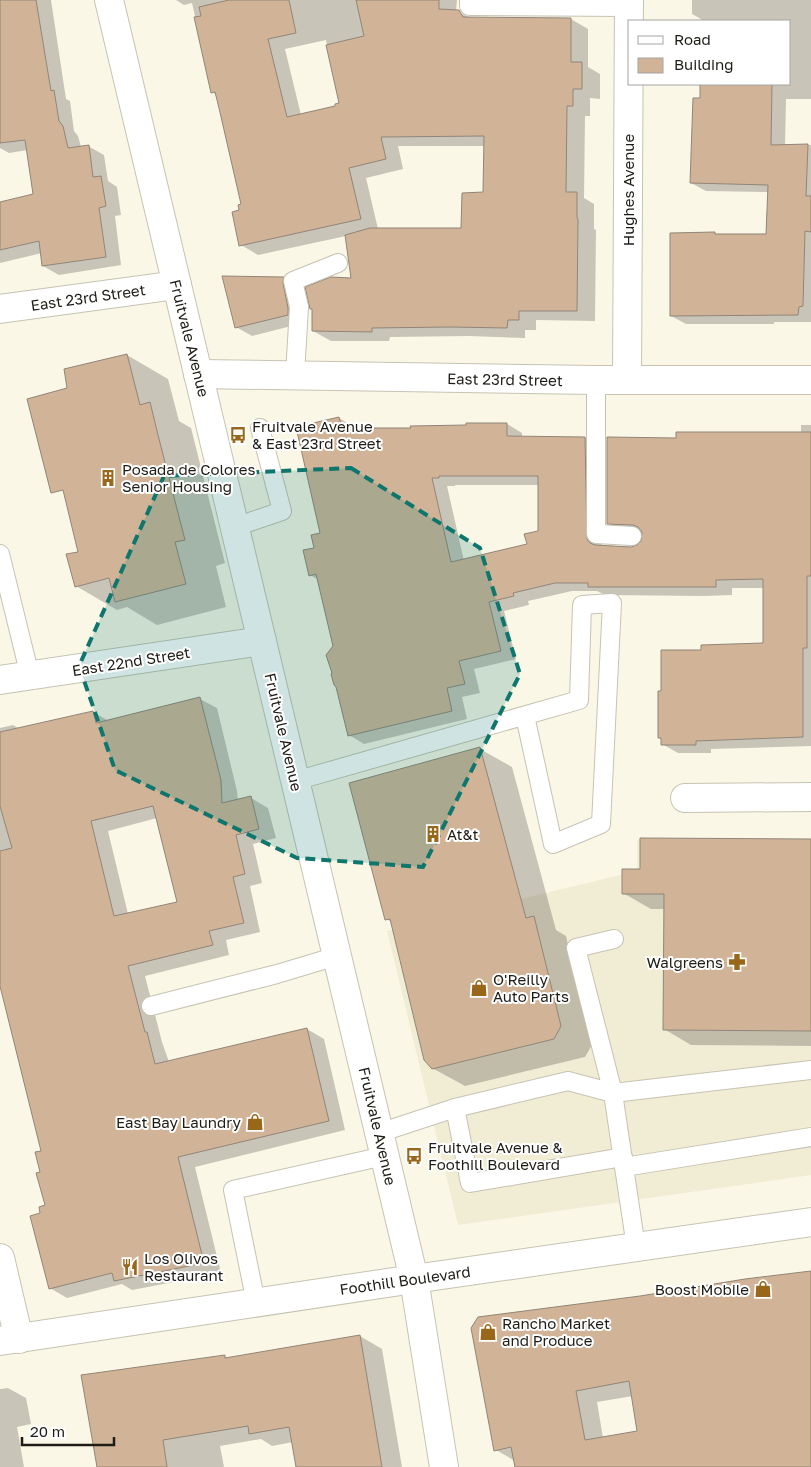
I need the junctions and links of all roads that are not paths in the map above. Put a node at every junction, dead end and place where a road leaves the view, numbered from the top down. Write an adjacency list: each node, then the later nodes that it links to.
1 (109, 0): 7 (main road, Fruitvale Avenue)
2 (469, 0): 3 (lane)
3 (629, 4): 4 (main road, Hughes Avenue)
4 (629, 20)
5 (629, 85): 12 (main road, Hughes Avenue)
6 (338, 264): 10 (lane)
7 (176, 285): 8 (main road, East 23rd Street); 9 (main road, Fruitvale Avenue)
8 (0, 309)
9 (198, 374): 10 (main road, East 23rd Street); 15 (main road, Fruitvale Avenue)
10 (295, 375): 11 (main road, East 23rd Street)
11 (596, 380): 12 (main road, East 23rd Street); 16 (lane)
12 (627, 380): 13 (main road, East 23rd Street)
13 (811, 380)
14 (260, 428): 15 (lane)
15 (235, 526): 18 (main road, Fruitvale Avenue)
16 (632, 536)
17 (0, 554): 19 (lane)
18 (262, 641): 19 (main road, East 22nd Street); 22 (main road, Fruitvale Avenue)
19 (30, 676): 20 (main road, East 22nd Street)
20 (0, 680)
21 (524, 716): 21 (lane); 22 (lane)
22 (295, 781): 26 (main road, Fruitvale Avenue)
23 (811, 797): 24 (main road)
24 (685, 798)
25 (614, 939): 29 (lane)
26 (337, 956): 27 (lane); 32 (main road, Fruitvale Avenue)
27 (151, 1006)
28 (811, 1070): 29 (lane)
29 (613, 1093): 30 (lane); 33 (lane)
30 (455, 1108): 32 (lane); 33 (lane)
31 (811, 1137): 33 (lane)
32 (382, 1145): 37 (main road, Fruitvale Avenue); 38 (lane)
33 (624, 1162): 35 (lane)
34 (811, 1222): 35 (main road, Foothill Boulevard)
35 (636, 1247): 37 (main road, Foothill Boulevard)
36 (0, 1258): 39 (main road)
37 (414, 1279): 38 (main road, Foothill Boulevard); 40 (main road, Fruitvale Avenue)
38 (256, 1303): 39 (main road, Foothill Boulevard)
39 (10, 1340)
40 (444, 1467)

